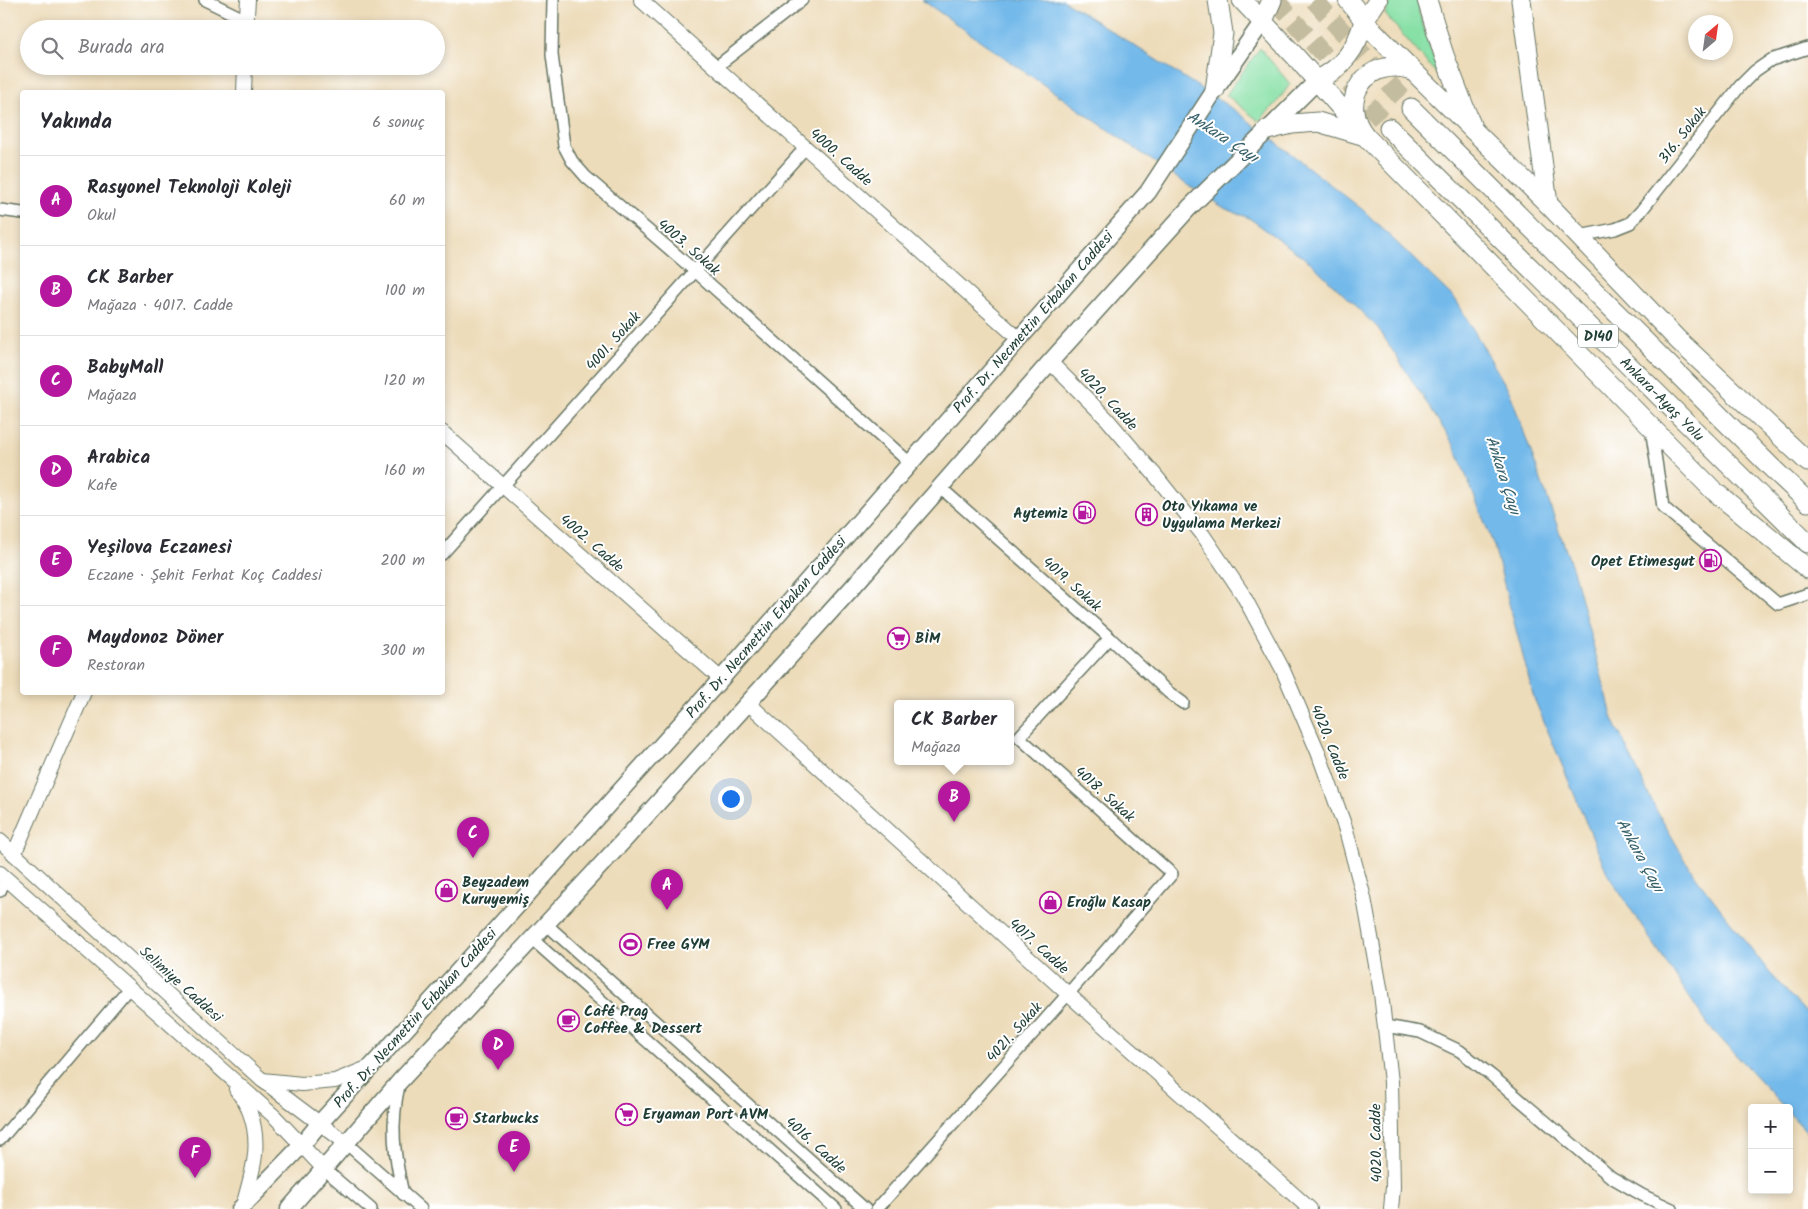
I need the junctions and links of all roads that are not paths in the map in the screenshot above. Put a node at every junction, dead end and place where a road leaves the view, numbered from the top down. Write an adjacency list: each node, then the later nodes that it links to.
1 (206, 0): 13 (street)
2 (248, 0): 14 (street)
3 (553, 0): 34 (street, 4003. Sokak)
4 (641, 0): 18 (street, 4000. Cadde)
5 (802, 0): 18 (street)
6 (1218, 0): 23 (highway)
7 (1242, 0): 15 (highway)
8 (1272, 0): 15 (highway)
9 (1348, 0): 16 (highway)
10 (1378, 0): 16 (main road)
11 (1427, 0): 27 (highway)
12 (1521, 0): 30 (highway)
13 (238, 20)
14 (246, 20)
15 (1263, 21): 21 (highway); 23 (main road, Prof. Dr. Necmettin Erbakan Caddesi)
16 (1364, 21): 19 (highway); 21 (highway)
17 (1808, 48): 33 (street, 316. Sokak)
18 (716, 67): 29 (street, 4000. Cadde)
19 (1412, 70): 27 (highway); 28 (highway)
20 (245, 75): 22 (street)
21 (1318, 80): 26 (main road, Prof. Dr. Necmettin Erbakan Caddesi); 28 (highway)
22 (244, 90)
23 (1215, 90): 35 (main road, Prof. Dr. Necmettin Erbakan Caddesi)
24 (1411, 108): 43 (highway, Ankara-Ayaş Yolu / D140)
25 (1389, 128): 44 (highway, Ankara-Ayaş Yolu / D140)
26 (1267, 130): 28 (highway); 36 (main road, Prof. Dr. Necmettin Erbakan Caddesi)
27 (1473, 130): 30 (highway)
28 (1366, 137): 37 (highway)
29 (806, 148): 34 (street, 4001. Sokak); 35 (street, 4000. Cadde)
30 (1548, 204): 33 (highway)
31 (0, 210): 32 (street)
32 (20, 213)
33 (1579, 236): 39 (highway)
34 (695, 271): 40 (street, 4003. Sokak); 41 (street, 4001. Sokak)
35 (1018, 338): 40 (main road, Prof. Dr. Necmettin Erbakan Caddesi)
36 (1050, 362): 42 (main road, Prof. Dr. Necmettin Erbakan Caddesi); 61 (street, 4020. Cadde)
37 (1651, 428): 46 (highway); 47 (street)
38 (445, 435): 41 (street, 4002. Cadde)
39 (1808, 462)
40 (910, 463): 49 (main road, Prof. Dr. Necmettin Erbakan Caddesi)
41 (504, 487): 45 (street, 4001. Sokak); 49 (street, 4002. Cadde)
42 (941, 488): 48 (street, 4019. Sokak); 51 (main road, Prof. Dr. Necmettin Erbakan Caddesi)
43 (1808, 502)
44 (1808, 544)
45 (445, 551)
46 (1808, 569)
47 (1808, 594)
48 (1110, 638): 52 (street, 4019. Sokak); 55 (street, 4018. Sokak)
49 (721, 679): 62 (main road, Prof. Dr. Necmettin Erbakan Caddesi)
50 (83, 695): 54 (street)
51 (748, 703): 57 (main road, Prof. Dr. Necmettin Erbakan Caddesi); 60 (street, 4017. Cadde)
52 (1183, 703)
53 (0, 841): 54 (street, Selimiye Caddesi)
54 (14, 854): 64 (street, Selimiye Caddesi)
55 (1172, 874): 60 (street, 4021. Sokak)
56 (2, 881): 59 (street)
57 (546, 924): 58 (main road, Prof. Dr. Necmettin Erbakan Caddesi); 77 (street, 4016. Cadde)
58 (532, 939): 65 (main road, Prof. Dr. Necmettin Erbakan Caddesi); 76 (street)
59 (129, 988): 63 (street); 67 (street)
60 (1068, 994): 78 (street, 4021. Sokak); 79 (street, 4017. Cadde)
61 (1385, 1026): 80 (street, 4020. Cadde); 81 (street)
62 (371, 1067): 64 (street); 66 (main road, Prof. Dr. Necmettin Erbakan Caddesi)
63 (231, 1079): 69 (street); 72 (street)
64 (262, 1080): 66 (street, Selimiye Caddesi)
65 (400, 1081): 68 (main road, Prof. Dr. Necmettin Erbakan Caddesi); 71 (street)
66 (319, 1124): 68 (street, Selimiye Caddesi); 69 (main road, Prof. Dr. Necmettin Erbakan Caddesi)
67 (0, 1140)
68 (346, 1143): 70 (main road, Prof. Dr. Necmettin Erbakan Caddesi); 71 (street)
69 (302, 1145): 70 (street); 72 (main road, Prof. Dr. Necmettin Erbakan Caddesi)
70 (324, 1169): 73 (main road, Prof. Dr. Necmettin Erbakan Caddesi); 74 (street)
71 (403, 1194): 75 (street)
72 (242, 1207)
73 (289, 1209)
74 (371, 1209)
75 (420, 1209)
76 (836, 1209)
77 (864, 1209)
78 (877, 1209)
79 (1310, 1209)
80 (1391, 1209)
81 (1672, 1209)

